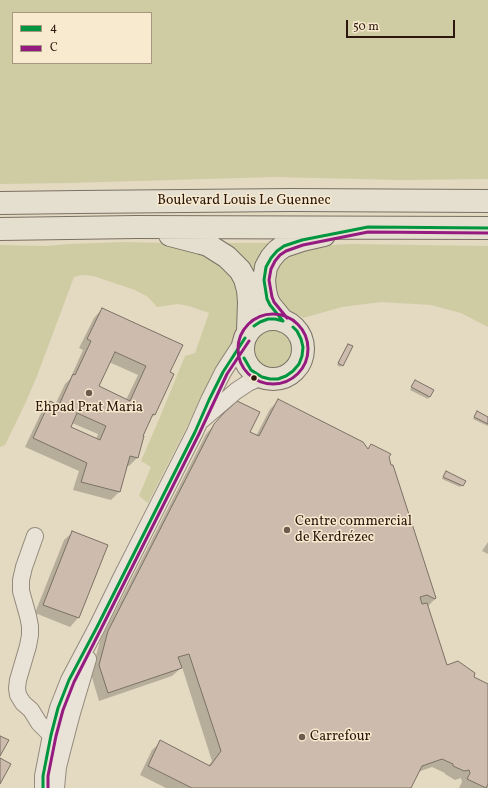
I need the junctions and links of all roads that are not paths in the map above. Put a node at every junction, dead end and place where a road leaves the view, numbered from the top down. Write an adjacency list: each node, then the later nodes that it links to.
1 (488, 201): 2 (main road, Boulevard Louis Le Guennec)
2 (0, 203)
3 (136, 227): 4 (main road, Boulevard Louis Le Guennec); 6 (main road, Boulevard Louis Le Guennec); 8 (main road)
4 (368, 227): 5 (main road, Boulevard Louis Le Guennec); 7 (main road)
5 (488, 228)
6 (0, 229)
7 (283, 321): 8 (main road); 9 (main road)
8 (246, 335): 9 (main road); 10 (street)
9 (262, 377): 10 (street)
10 (199, 422): 12 (street)
11 (35, 536): 13 (street)
12 (97, 627): 14 (street); 15 (street)
13 (31, 710): 14 (street); 16 (street)
14 (56, 715): 15 (street); 16 (street)
15 (68, 728): 18 (street)
16 (51, 735): 17 (street)
17 (43, 788)
18 (56, 788)

